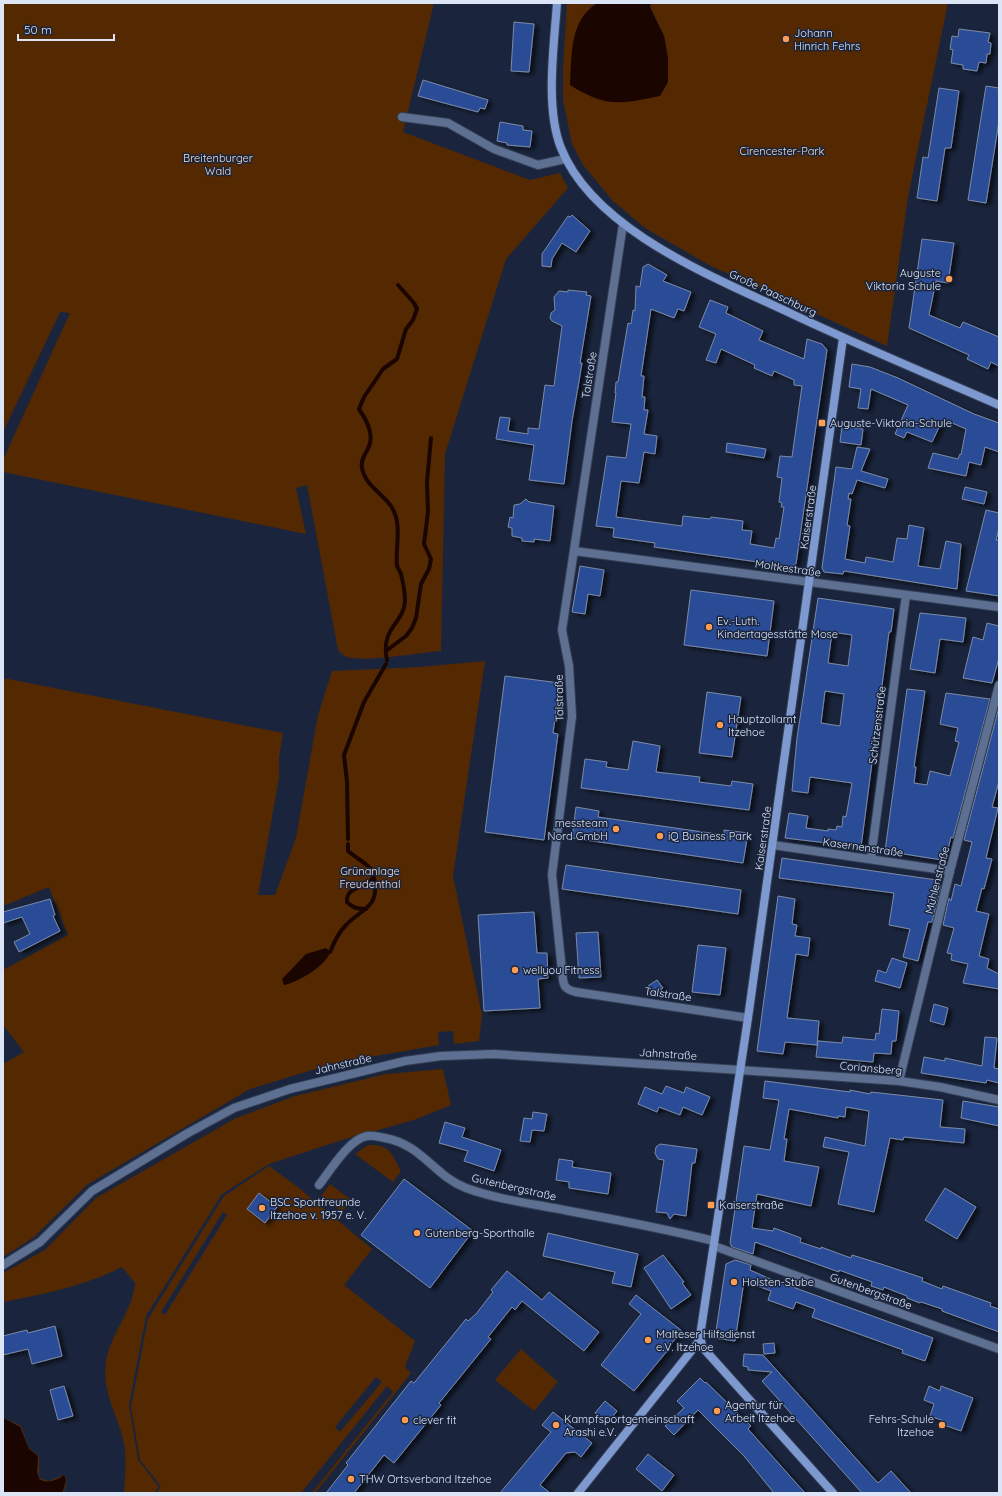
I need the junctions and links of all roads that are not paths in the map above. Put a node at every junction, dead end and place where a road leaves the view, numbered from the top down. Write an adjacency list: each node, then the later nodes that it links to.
1 (557, 3): 3 (main road, Große Paaschburg)
2 (402, 117): 3 (street)
3 (566, 159): 4 (main road, Große Paaschburg)
4 (623, 224): 5 (main road, Große Paaschburg); 7 (street, Talstraße)
5 (842, 338): 6 (main road, Große Paaschburg); 8 (main road, Kaiserstraße)
6 (999, 405)
7 (574, 551): 8 (street, Moltkestraße); 15 (street, Talstraße)
8 (810, 582): 9 (street, Moltkestraße); 12 (main road, Kaiserstraße)
9 (906, 595): 10 (street, Moltkestraße); 13 (street, Schützenstraße)
10 (999, 607)
11 (999, 685): 14 (street, Mühlenstraße)
12 (773, 845): 13 (street, Kasernenstraße); 15 (main road, Kaiserstraße)
13 (871, 858): 14 (street, Kasernenstraße)
14 (950, 871): 17 (street, Mühlenstraße)
15 (748, 1018): 16 (main road, Kaiserstraße)
16 (740, 1070): 17 (street, Coriansberg); 20 (main road, Kaiserstraße); 21 (street, Jahnstraße)
17 (899, 1081): 18 (street, Coriansberg)
18 (999, 1100)
19 (319, 1185): 20 (street, Gutenbergstraße)
20 (714, 1243): 22 (main road, Kaiserstraße); 23 (street, Gutenbergstraße)
21 (3, 1265)
22 (700, 1340): 24 (main road); 25 (main road)
23 (999, 1349)
24 (578, 1493)
25 (833, 1493)

